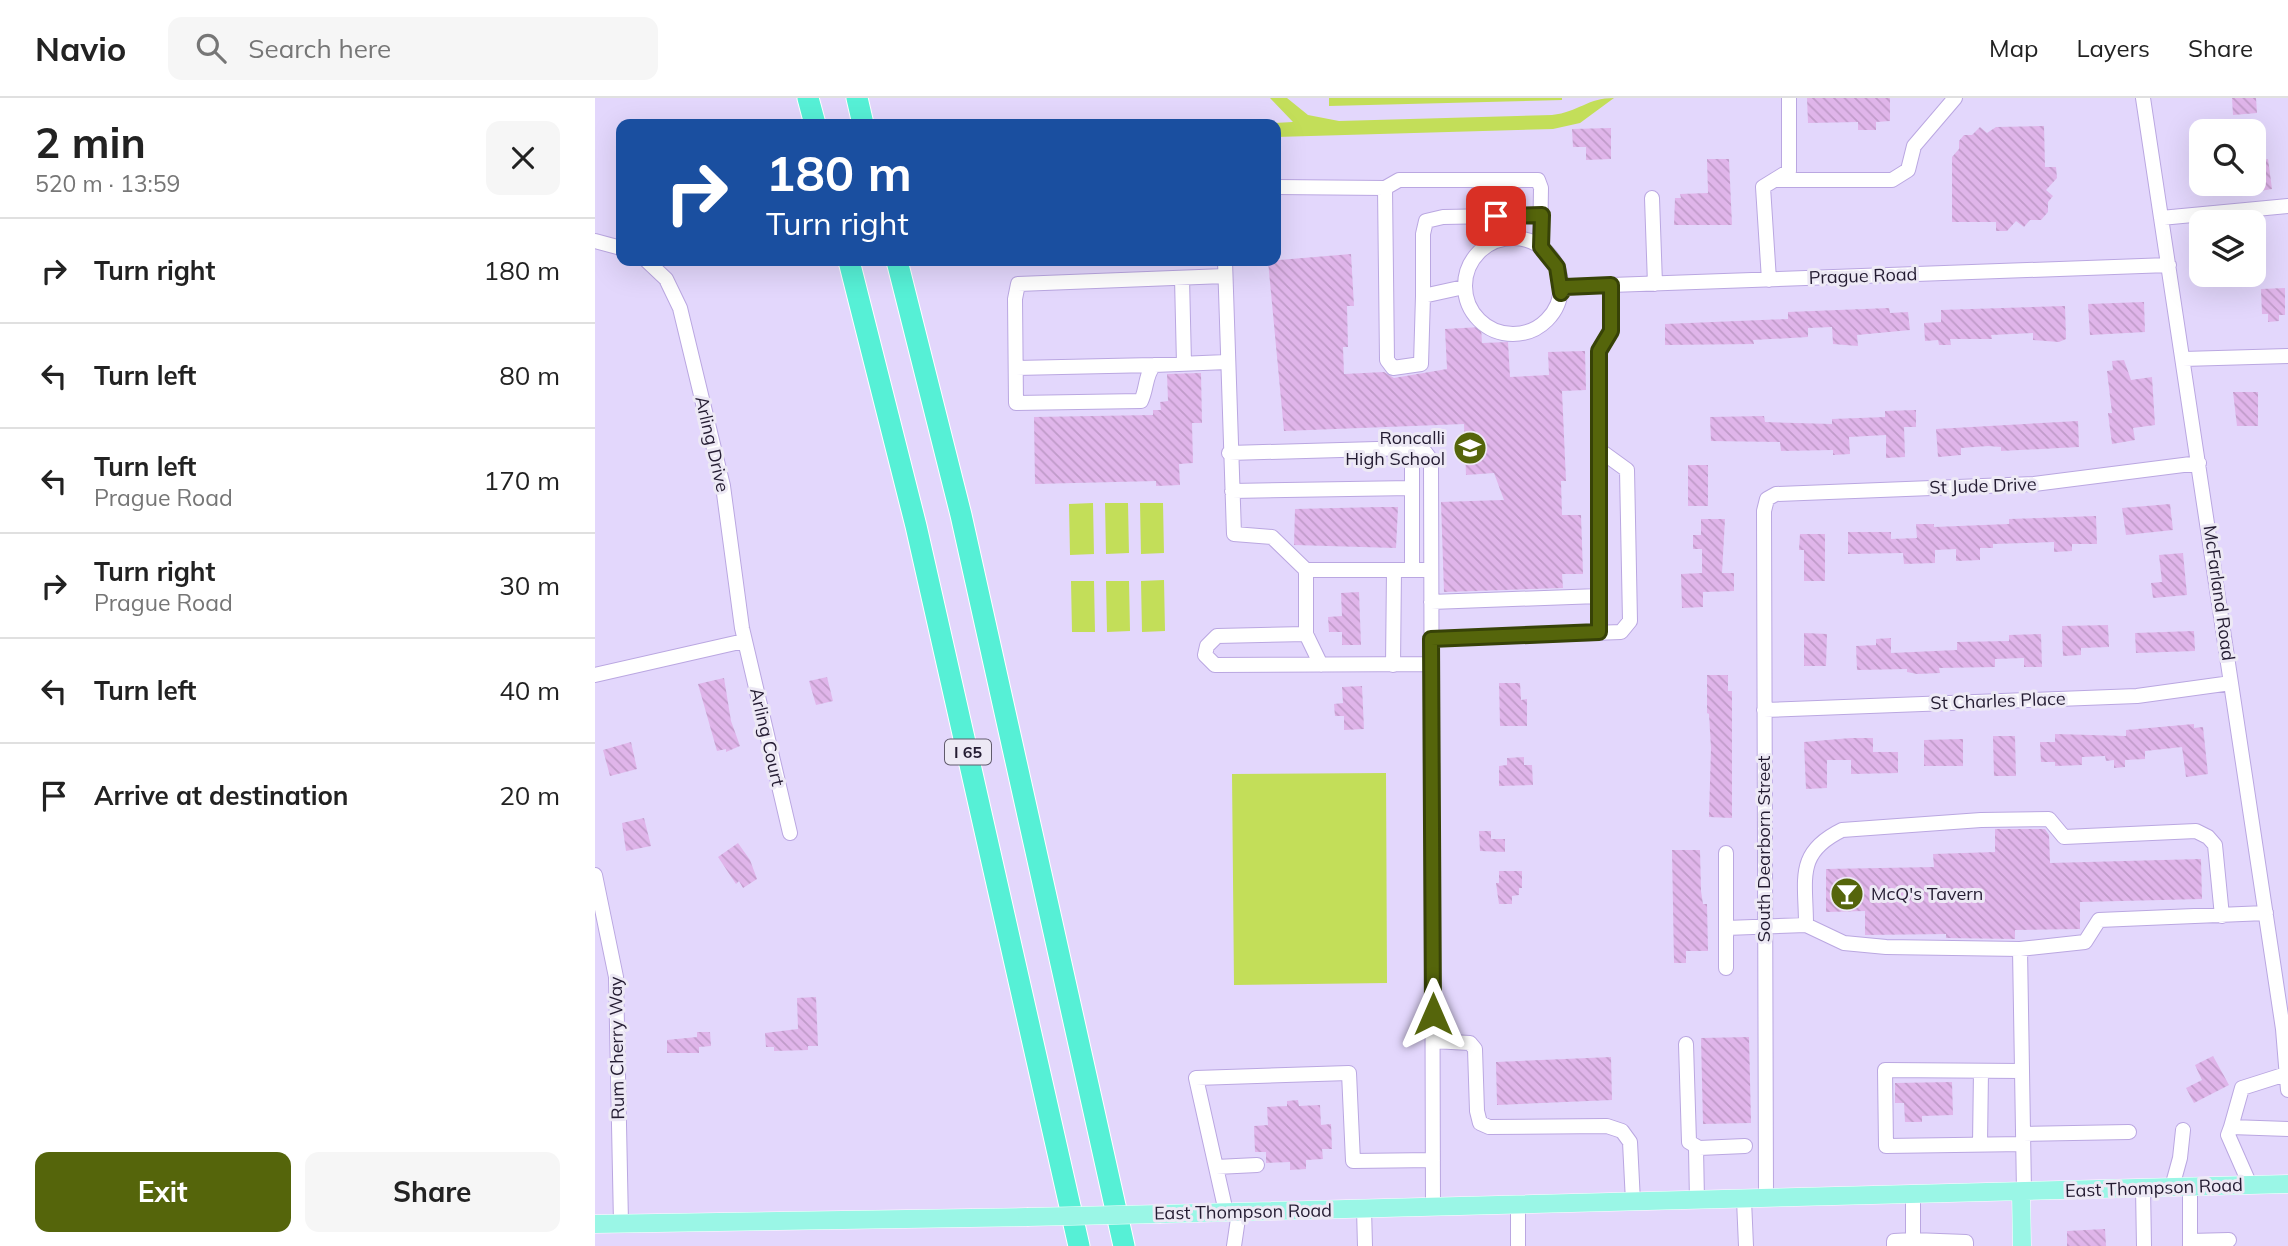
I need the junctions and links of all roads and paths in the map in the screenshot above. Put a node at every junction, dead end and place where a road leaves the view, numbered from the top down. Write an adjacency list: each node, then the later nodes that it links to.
1 (808, 98): 6 (highway)
2 (856, 98): 7 (highway)
3 (1789, 98): 8 (street)
4 (1955, 98): 8 (street)
5 (2143, 98): 15 (street, McFarland Road)
6 (814, 119)
7 (862, 119)
8 (1775, 180): 27 (street)
9 (1281, 187): 10 (street)
10 (1385, 188): 13 (street); 32 (street)
11 (1652, 198): 28 (street)
12 (2288, 205): 15 (street)
13 (1542, 215): 14 (street); 19 (street)
14 (1496, 216): 16 (street); 32 (street)
15 (2161, 218): 20 (street, McFarland Road)
16 (1512, 238): 19 (street); 30 (street)
17 (595, 241): 18 (street)
18 (616, 247)
19 (1541, 247): 31 (street)
20 (2169, 265): 27 (street, Prague Road); 34 (street, McFarland Road)
21 (652, 266): 55 (street, Arling Drive)
22 (850, 266): 109 (highway, I 65)
23 (898, 266): 110 (highway, I 65)
24 (1225, 266): 25 (street)
25 (1225, 276): 26 (street); 35 (street)
26 (1182, 278): 36 (street); 38 (street)
27 (1769, 280): 28 (street, Prague Road)
28 (1655, 284): 29 (street, Prague Road)
29 (1611, 285): 31 (street, Prague Road); 40 (street)
30 (1464, 287): 31 (street); 32 (street)
31 (1561, 293)
32 (1423, 296)
33 (2288, 356): 34 (street)
34 (2183, 359): 42 (street, McFarland Road)
35 (1227, 362): 36 (street); 41 (street)
36 (1184, 364): 37 (street)
37 (1154, 365): 38 (street); 38 (street)
38 (1016, 368)
39 (1412, 448): 41 (street); 43 (street); 49 (street)
40 (1598, 449): 50 (street); 52 (street)
41 (1229, 453): 44 (street)
42 (2199, 463): 45 (street, St Jude Drive); 60 (street, McFarland Road)
43 (1412, 488): 44 (street); 48 (street)
44 (1232, 491): 46 (street)
45 (1767, 499): 61 (street, South Dearborn Street)
46 (1306, 569): 47 (street); 53 (street)
47 (1394, 570): 48 (street); 58 (street)
48 (1412, 570): 49 (street)
49 (1430, 570): 51 (street)
50 (1599, 596): 51 (street); 52 (street)
51 (1431, 602): 54 (street)
52 (1599, 632): 54 (street)
53 (1306, 634): 57 (street); 57 (street)
54 (1431, 639): 56 (street)
55 (744, 640): 59 (street); 62 (street, Arling Court)
56 (1431, 664): 58 (street); 72 (street)
57 (1321, 665): 58 (street)
58 (1393, 665)
59 (595, 675)
60 (2231, 683): 61 (street, St Charles Place); 65 (street, McFarland Road)
61 (1764, 710): 68 (street, South Dearborn Street)
62 (790, 833)
63 (1726, 853): 69 (street)
64 (595, 876): 103 (street, Rum Cherry Way)
65 (2266, 913): 66 (street); 76 (street, McFarland Road)
66 (2222, 916): 67 (street); 70 (street)
67 (1805, 925): 68 (street); 70 (street)
68 (1765, 926): 69 (street); 95 (street, South Dearborn Street)
69 (1726, 928): 71 (street)
70 (2020, 949): 75 (street)
71 (1726, 968)
72 (1433, 1041): 86 (street); 98 (street)
73 (1686, 1044): 85 (street)
74 (1981, 1071): 75 (street); 83 (street); 83 (street)
75 (2022, 1071): 82 (street)
76 (2286, 1074): 77 (street, McFarland Road); 78 (street)
77 (2288, 1090)
78 (2231, 1127): 79 (street); 90 (street)
79 (2288, 1129)
80 (2183, 1130): 91 (street)
81 (2129, 1132): 82 (street)
82 (2023, 1139): 83 (street); 93 (street)
83 (1980, 1144)
84 (1745, 1146): 85 (street)
85 (1696, 1148): 97 (street)
86 (1433, 1160): 88 (street); 100 (street)
87 (1257, 1165): 88 (street)
88 (1216, 1167): 102 (street)
89 (2288, 1184): 90 (main road, East Thompson Road)
90 (2249, 1185): 91 (main road, East Thompson Road)
91 (2181, 1187): 92 (main road, East Thompson Road); 108 (street)
92 (2143, 1188): 93 (main road, East Thompson Road); 117 (street)
93 (2022, 1192): 94 (main road, East Thompson Road); 116 (main road)
94 (1913, 1195): 95 (main road, East Thompson Road); 106 (street)
95 (1766, 1199): 96 (main road, East Thompson Road)
96 (1744, 1200): 97 (main road, East Thompson Road); 114 (street)
97 (1697, 1201): 98 (main road, East Thompson Road)
98 (1633, 1202): 99 (main road, East Thompson Road)
99 (1518, 1205): 100 (main road, East Thompson Road); 113 (street)
100 (1433, 1207): 101 (main road, East Thompson Road)
101 (1364, 1209): 102 (main road, East Thompson Road); 112 (street)
102 (1232, 1212): 103 (main road, East Thompson Road, bridge); 111 (street)
103 (621, 1223): 104 (main road, East Thompson Road)
104 (595, 1224)
105 (2229, 1240): 108 (street)
106 (1906, 1243): 107 (street)
107 (1929, 1243): 115 (street)
108 (2190, 1243)
109 (1079, 1246)
110 (1124, 1246)
111 (1234, 1246)
112 (1365, 1246)
113 (1518, 1246)
114 (1746, 1246)
115 (1966, 1246)
116 (2022, 1246)
117 (2144, 1246)

